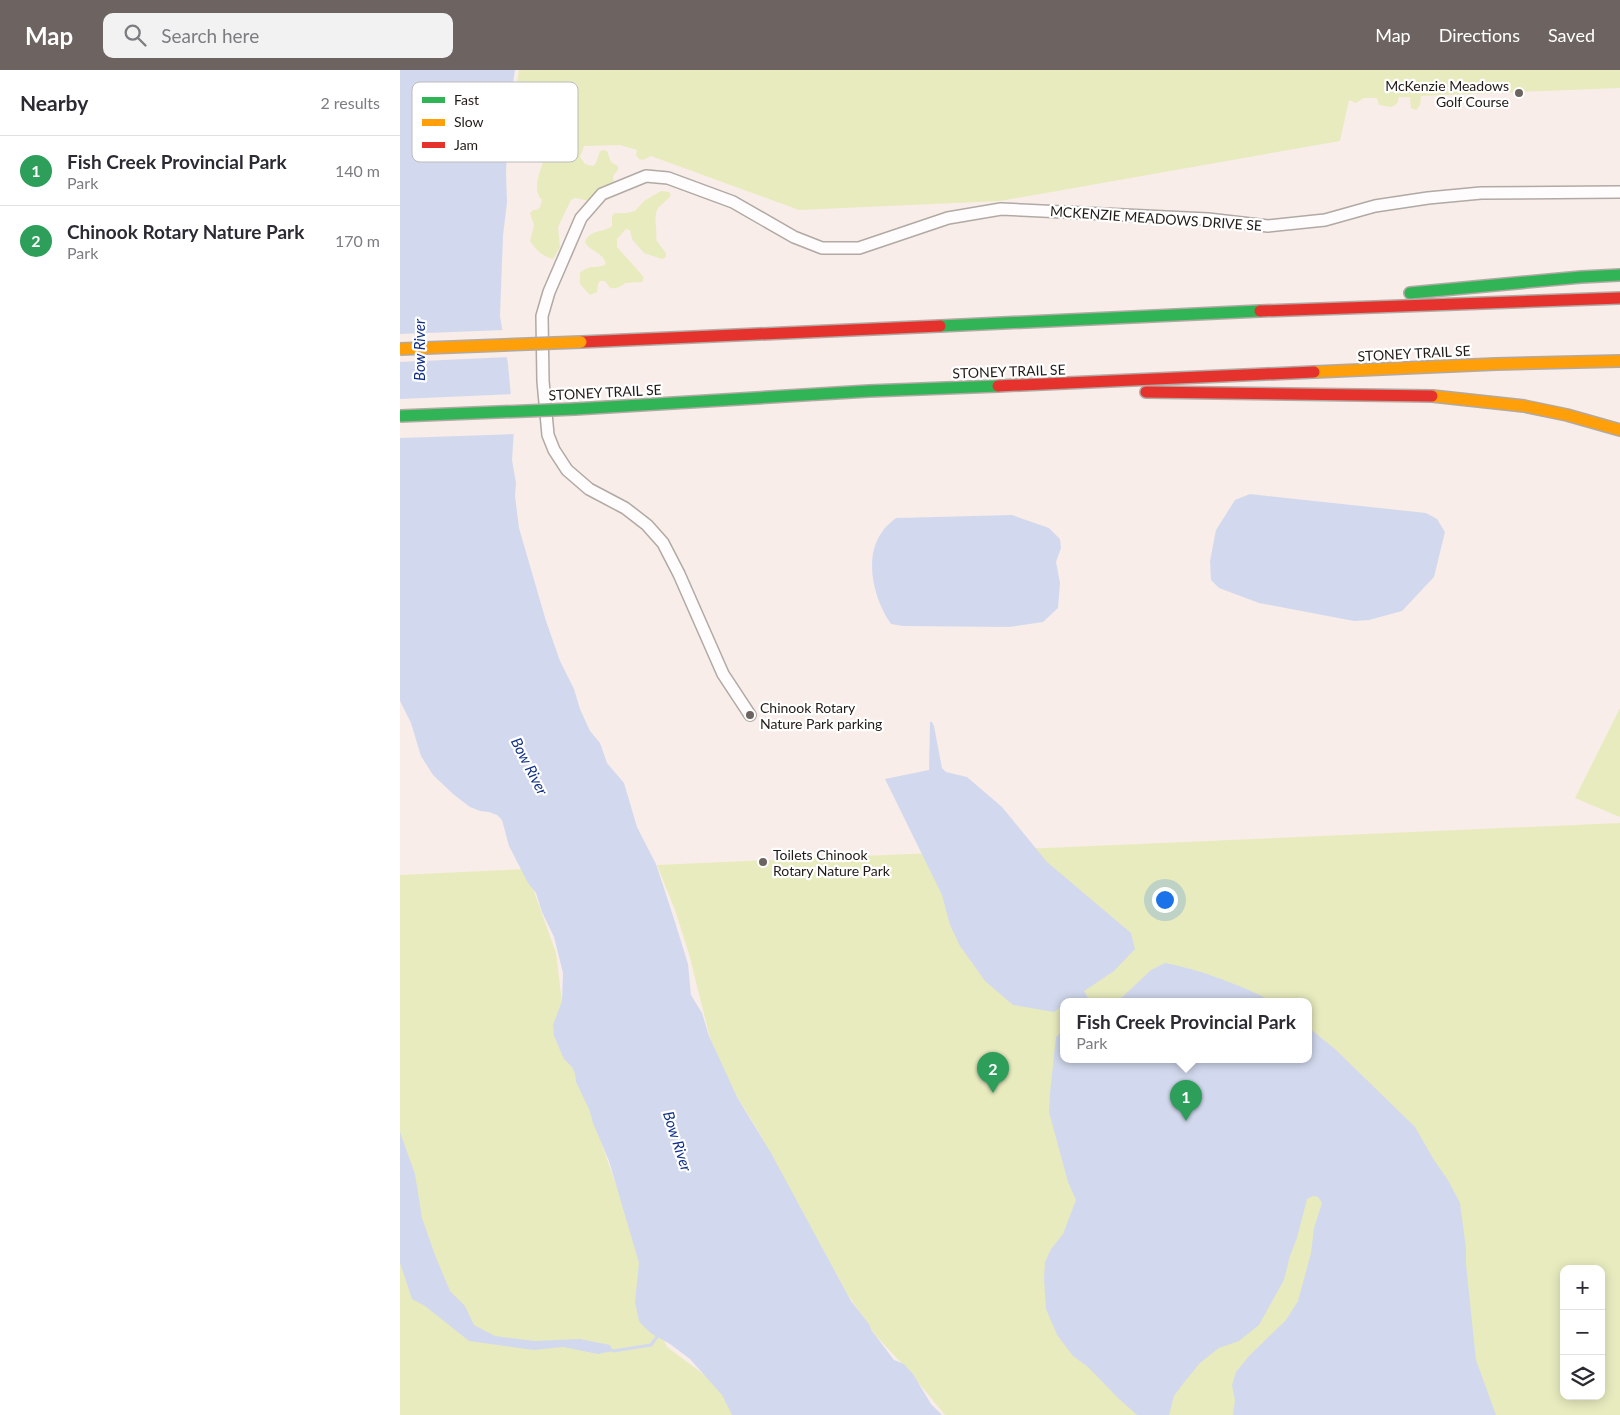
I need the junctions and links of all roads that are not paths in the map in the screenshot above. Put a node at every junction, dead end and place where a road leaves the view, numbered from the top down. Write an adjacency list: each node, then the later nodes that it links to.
1 (1620, 192): 10 (street, MCKENZIE MEADOWS DRIVE SE)
2 (1620, 274): 4 (highway)
3 (1620, 298): 4 (highway)
4 (1307, 309): 5 (highway, bridge)
5 (400, 349)
6 (1620, 361): 7 (highway, STONEY TRAIL SE)
7 (1026, 386): 8 (highway, STONEY TRAIL SE, bridge); 9 (highway)
8 (400, 416)
9 (1620, 430)
10 (750, 715)

